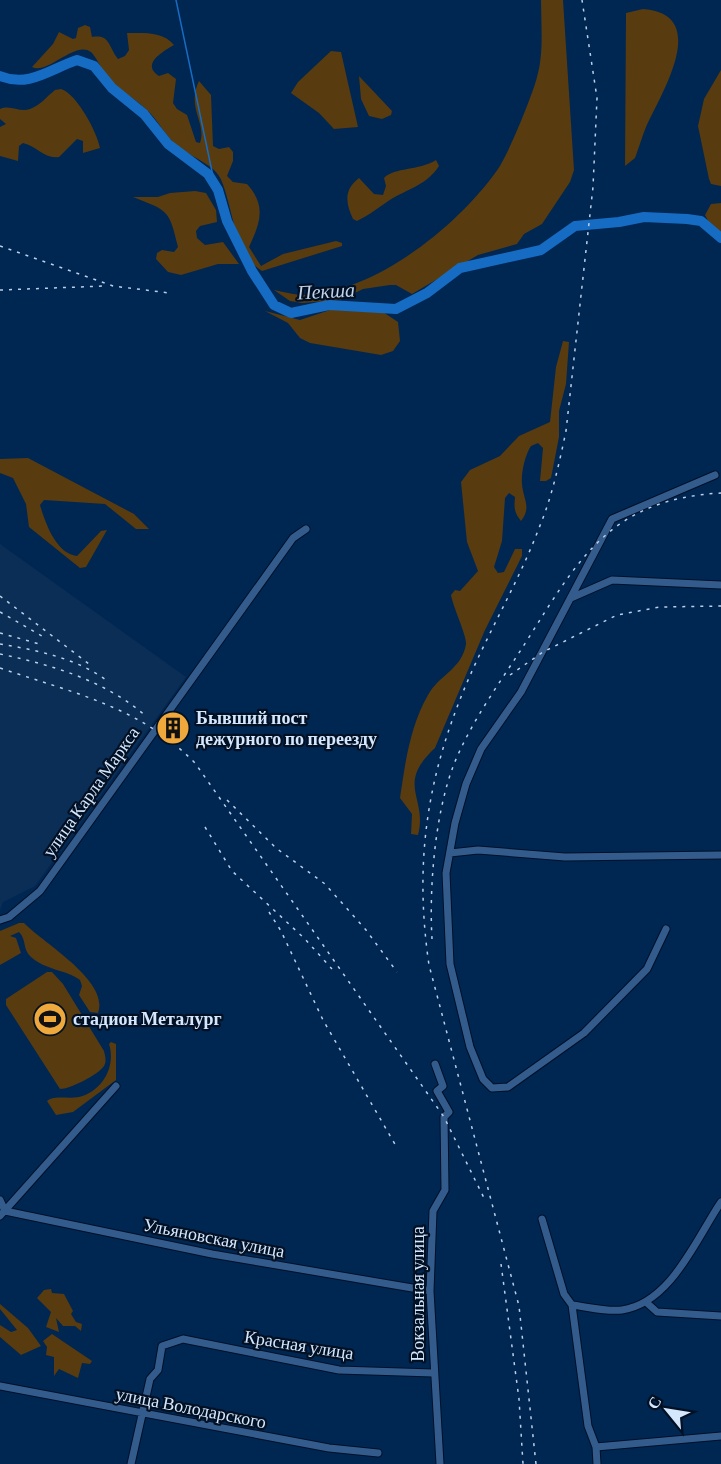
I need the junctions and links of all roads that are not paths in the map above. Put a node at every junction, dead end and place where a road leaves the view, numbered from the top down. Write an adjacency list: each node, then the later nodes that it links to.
1 (716, 475): 4 (street)
2 (306, 529): 7 (street, улица Карла Маркса)
3 (721, 585): 4 (street)
4 (571, 598): 5 (street)
5 (450, 853): 6 (street); 8 (street)
6 (721, 855)
7 (0, 920)
8 (666, 930)
9 (435, 1064): 15 (street, Вокзальная улица)
10 (116, 1086): 13 (street)
11 (0, 1200): 13 (street)
12 (721, 1202): 16 (street)
13 (3, 1213): 15 (street, Ульяновская улица)
14 (542, 1219): 17 (street)
15 (430, 1291): 19 (street, Вокзальная улица)
16 (647, 1303): 17 (street); 18 (street)
17 (572, 1305): 23 (street)
18 (721, 1316)
19 (433, 1373): 21 (street, Красная улица); 26 (street, Вокзальная улица)
20 (0, 1386): 21 (street, улица Володарского)
21 (142, 1415): 24 (street, улица Володарского); 25 (street)
22 (721, 1436): 23 (street)
23 (596, 1447): 27 (street)
24 (378, 1453)
25 (131, 1464)
26 (440, 1464)
27 (597, 1464)

